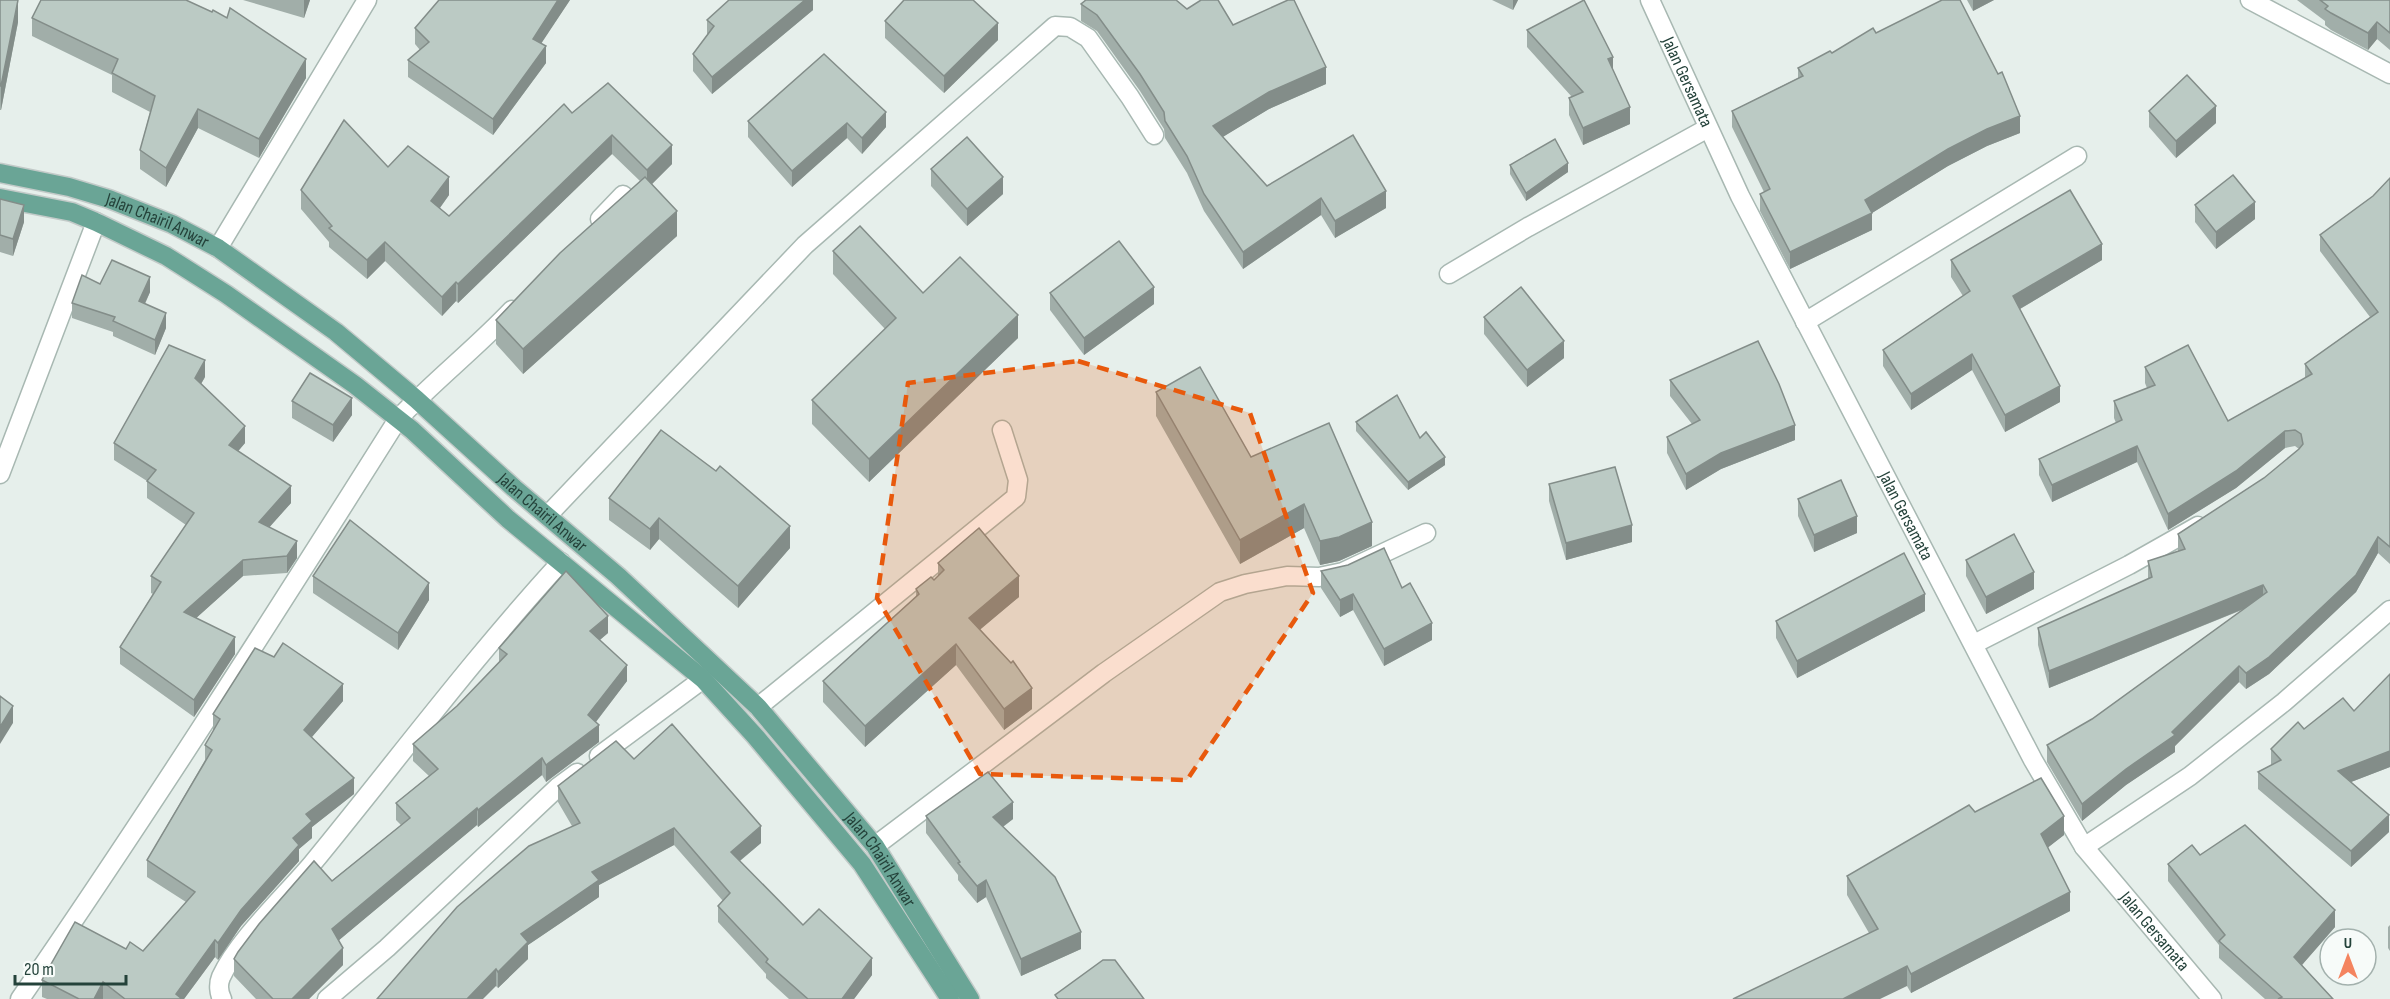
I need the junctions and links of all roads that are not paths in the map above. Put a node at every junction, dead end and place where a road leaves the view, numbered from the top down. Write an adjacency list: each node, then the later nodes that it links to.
1 (367, 0): 13 (street)
2 (1650, 0): 5 (street, Jalan Gersamata)
3 (2250, 0): 4 (street)
4 (2390, 74)
5 (1708, 128): 14 (street); 16 (street, Jalan Gersamata)
6 (1154, 135): 21 (street)
7 (2077, 156): 16 (street)
8 (0, 173): 13 (main road, Jalan Chairil Anwar)
9 (623, 195): 12 (street)
10 (0, 198): 11 (main road, Jalan Chairil Anwar)
11 (96, 222): 18 (main road, Jalan Chairil Anwar); 20 (street)
12 (590, 230)
13 (218, 248): 17 (main road, Jalan Chairil Anwar)
14 (1449, 274)
15 (524, 299): 17 (street)
16 (1805, 322): 26 (street, Jalan Gersamata)
17 (416, 399): 18 (street); 21 (main road, Jalan Chairil Anwar)
18 (398, 419): 24 (main road, Jalan Chairil Anwar); 31 (street)
19 (1002, 430): 28 (street)
20 (0, 474)
21 (548, 515): 28 (main road, Jalan Chairil Anwar)
22 (2210, 518): 26 (street)
23 (1426, 533): 29 (street)
24 (561, 562): 27 (main road, Jalan Chairil Anwar); 32 (street)
25 (2390, 609): 30 (street)
26 (1974, 644): 30 (street, Jalan Gersamata)
27 (703, 679): 33 (street); 34 (main road, Jalan Chairil Anwar)
28 (758, 706): 29 (main road, Jalan Chairil Anwar)
29 (875, 846): 35 (main road, Jalan Chairil Anwar)
30 (2084, 847): 36 (street, Jalan Gersamata)
31 (20, 999)
32 (222, 999)
33 (327, 999)
34 (950, 999)
35 (970, 999)
36 (2212, 999)

